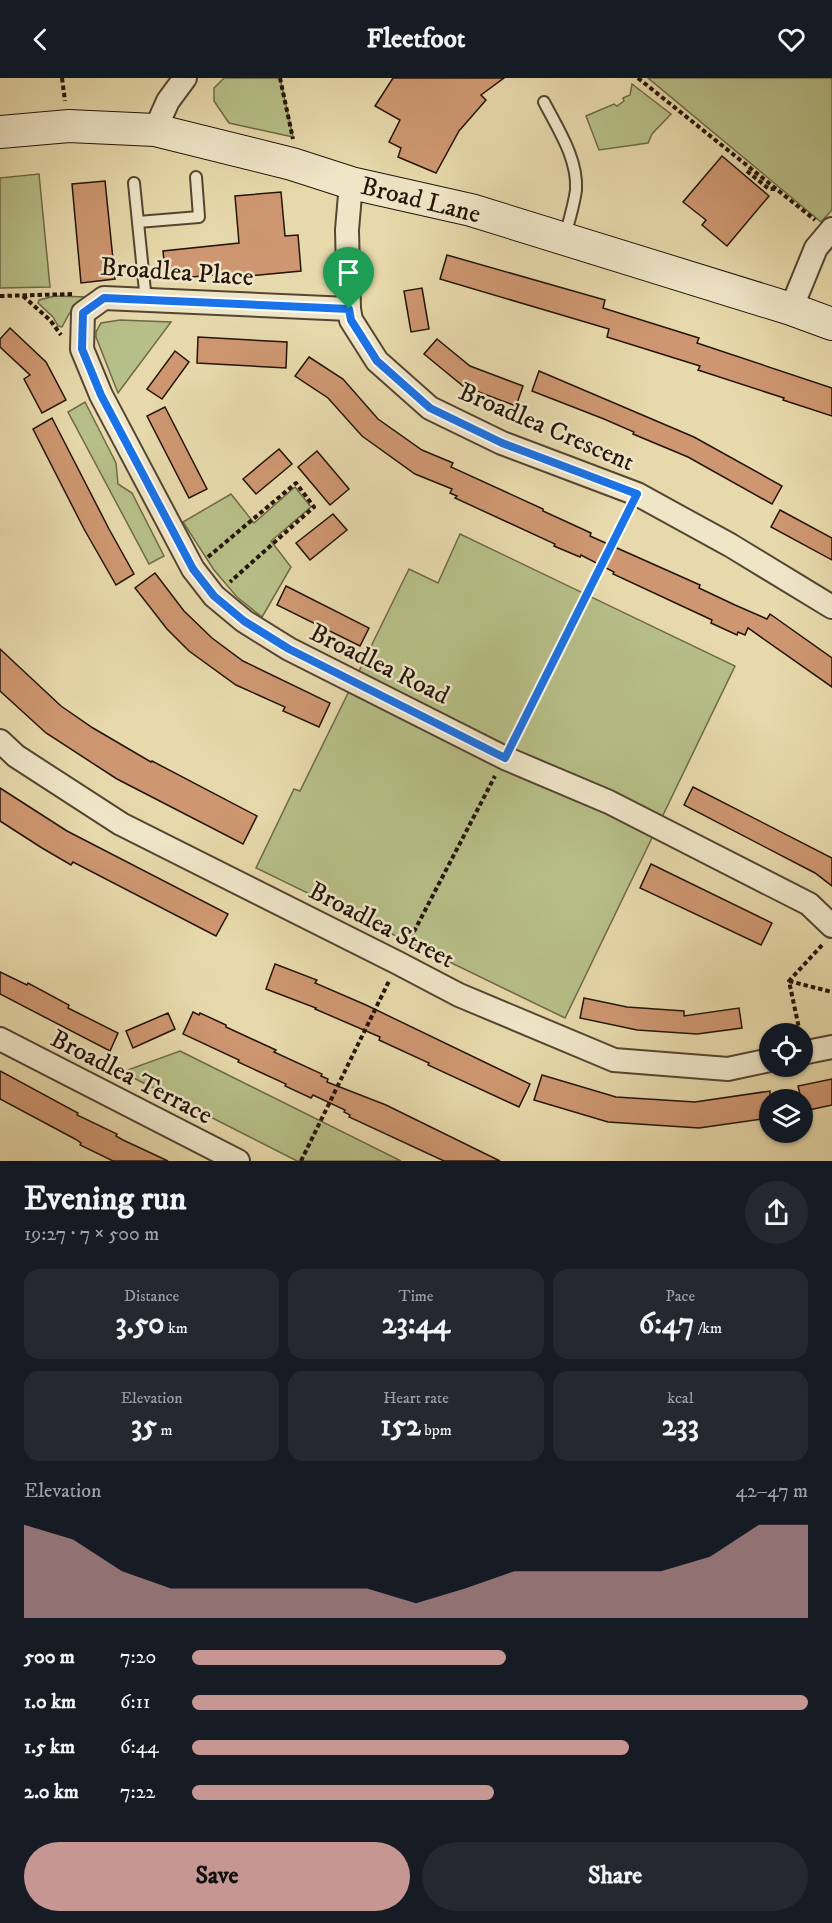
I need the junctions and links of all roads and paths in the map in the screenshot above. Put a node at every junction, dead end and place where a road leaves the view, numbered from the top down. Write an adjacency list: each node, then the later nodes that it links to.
1 (185, 78): 5 (street)
2 (280, 78): 7 (path)
3 (638, 78): 12 (path)
4 (544, 102): 15 (lane)
5 (155, 129): 6 (street, Broad Lane); 7 (street, Broad Lane)
6 (0, 132)
7 (292, 164): 11 (street, Broad Lane)
8 (747, 171): 12 (path)
9 (196, 177): 13 (lane)
10 (134, 183): 13 (lane)
11 (351, 183): 15 (street, Broad Lane); 20 (street, Broadlea Crescent)
12 (778, 189): 14 (path)
13 (138, 222): 19 (lane)
14 (826, 227): 21 (street)
15 (564, 239): 21 (street, Broad Lane)
16 (22, 295): 17 (path, Broadlea Place); 18 (path, Broadlea Place); 23 (path)
17 (0, 296)
18 (104, 298): 19 (street, Broadlea Place); 23 (street, Broadlea Road)
19 (146, 301): 20 (street, Broadlea Place)
20 (349, 309): 24 (street, Broadlea Crescent)
21 (791, 309): 22 (street, Broad Lane)
22 (832, 324)
23 (82, 349): 25 (street, Broadlea Road)
24 (637, 494): 27 (street, Broadlea Crescent); 29 (path)
25 (193, 569): 26 (street, Broadlea Road); 26 (path)
26 (214, 596): 29 (street, Broadlea Road)
27 (832, 608)
28 (0, 741): 31 (street, Broadlea Street)
29 (505, 758): 30 (street, Broadlea Road); 31 (path)
30 (828, 934): 32 (path)
31 (398, 963): 38 (street, Broadlea Street); 40 (path)
32 (789, 981): 33 (path); 34 (path)
33 (832, 992)
34 (798, 1023)
35 (0, 1039): 39 (street, Broadlea Terrace)
36 (832, 1047): 37 (street)
37 (813, 1051)
38 (759, 1062)
39 (238, 1161)
40 (301, 1161)

